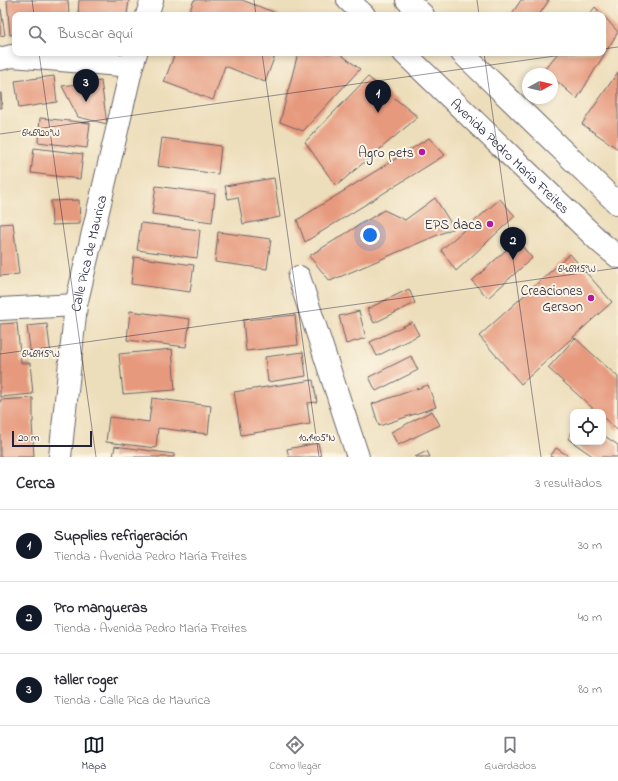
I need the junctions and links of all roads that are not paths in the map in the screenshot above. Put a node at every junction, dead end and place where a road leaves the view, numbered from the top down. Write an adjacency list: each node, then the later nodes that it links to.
1 (152, 0): 4 (street)
2 (348, 0): 5 (street)
3 (407, 0): 6 (street)
4 (149, 12)
5 (361, 12)
6 (420, 12)
7 (407, 56): 12 (street, Avenida Pedro María Freites)
8 (465, 56): 11 (street)
9 (0, 59): 10 (street)
10 (134, 60): 14 (street, Calle Pica de Maurica)
11 (618, 204)
12 (618, 257)
13 (299, 277): 17 (street)
14 (76, 305): 15 (street); 16 (street, Calle Pica de Maurica)
15 (0, 309)
16 (60, 457)
17 (358, 457)

